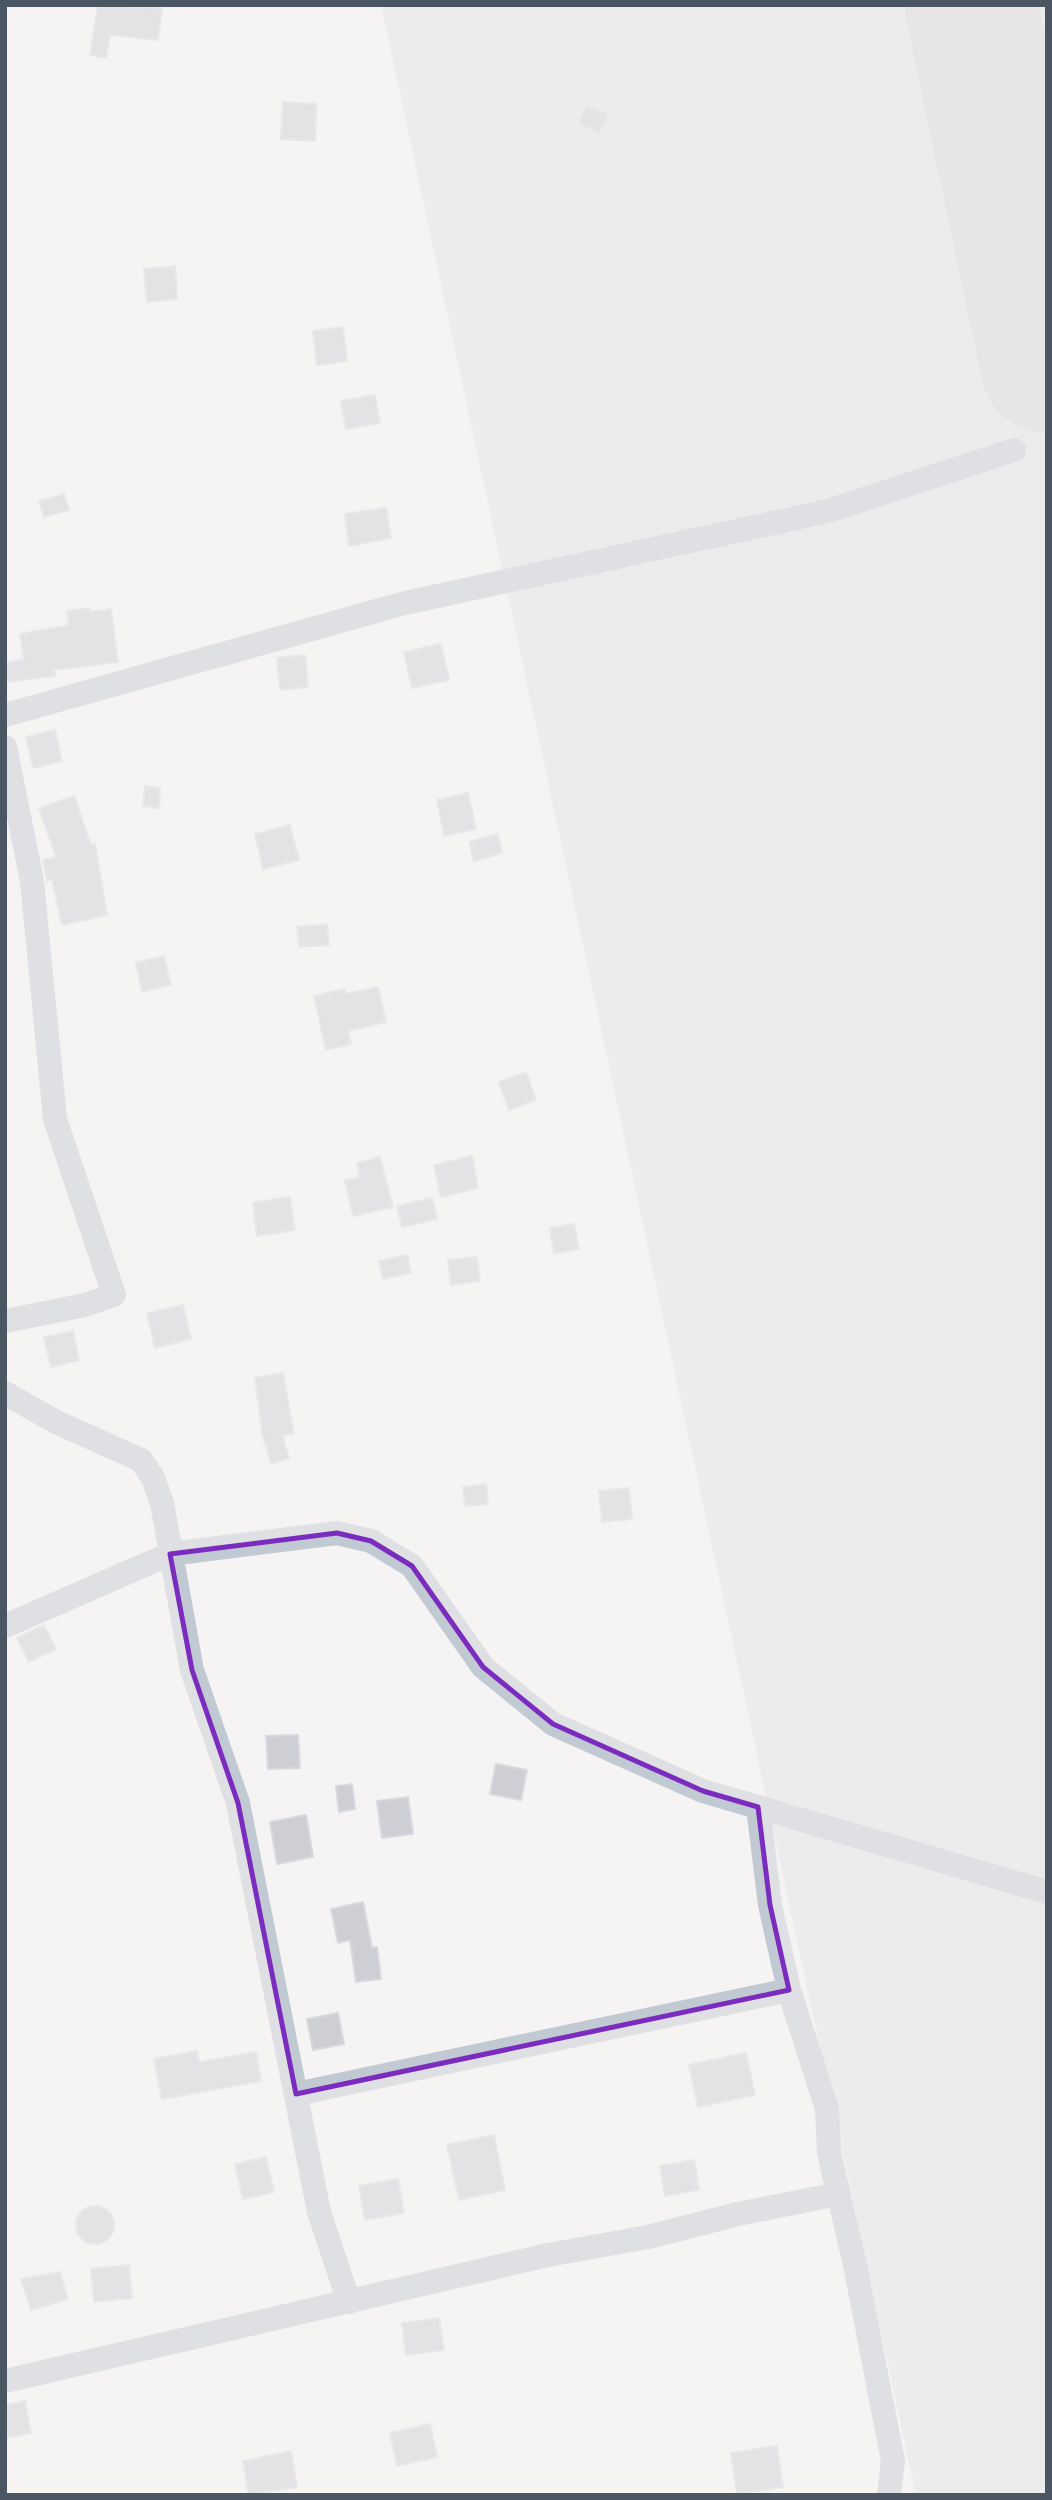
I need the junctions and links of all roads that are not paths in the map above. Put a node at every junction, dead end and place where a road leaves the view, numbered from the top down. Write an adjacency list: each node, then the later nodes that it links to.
1 (1014, 450): 2 (street)
2 (5, 715)
3 (5, 747): 4 (street)
4 (5, 1321)
5 (5, 1393): 6 (street)
6 (170, 1554): 7 (street); 8 (street); 11 (street)
7 (5, 1626)
8 (758, 1807): 9 (street); 10 (street)
9 (1047, 1892)
10 (789, 1990): 11 (street); 12 (street)
11 (296, 2094): 13 (street)
12 (838, 2194): 13 (street); 15 (street)
13 (349, 2302): 14 (street)
14 (5, 2381)
15 (889, 2495)

